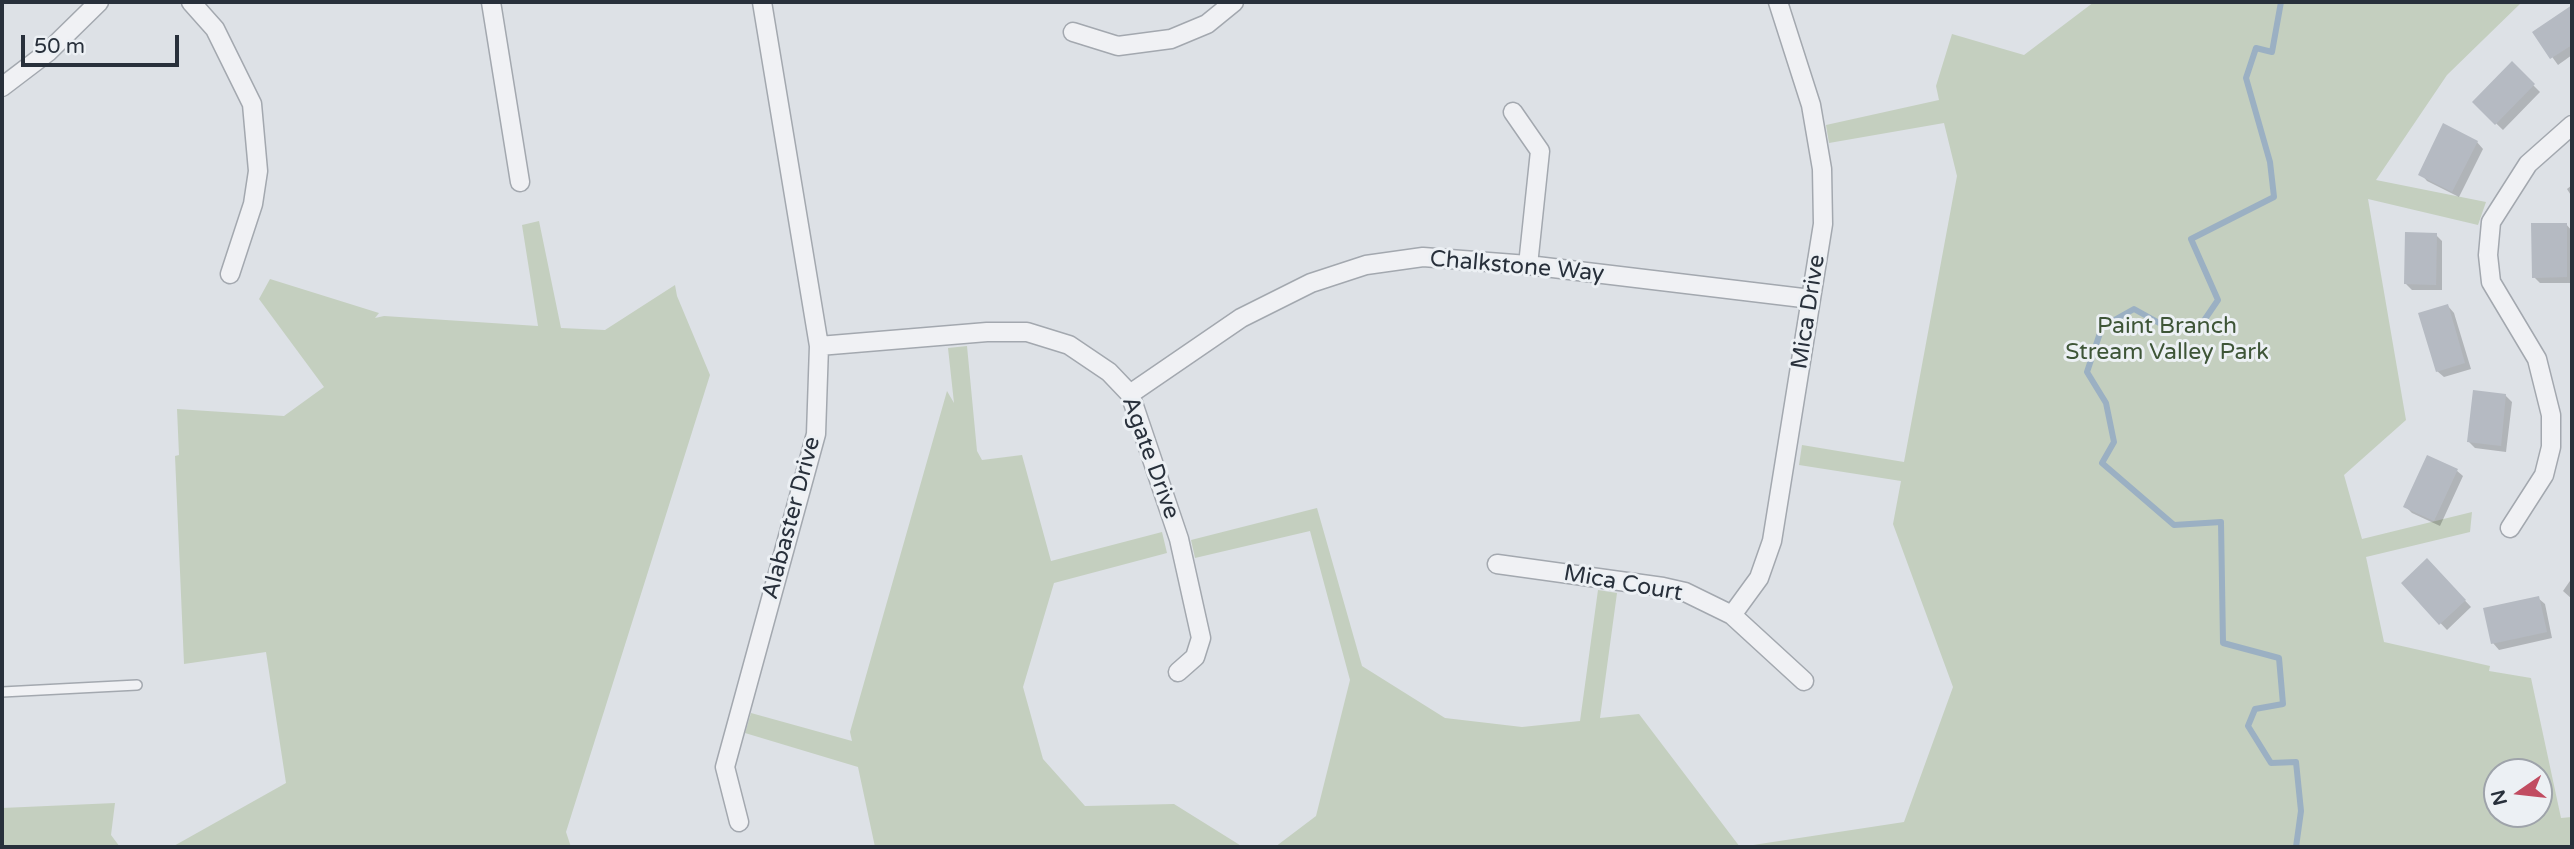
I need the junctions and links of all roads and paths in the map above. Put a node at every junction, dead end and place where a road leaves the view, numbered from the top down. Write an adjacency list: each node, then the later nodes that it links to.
1 (99, 2): 8 (street)
2 (191, 2): 13 (street)
3 (491, 2): 11 (street)
4 (762, 2): 15 (street, Alabaster Drive)
5 (1234, 2): 7 (street)
6 (1778, 2): 14 (street, Mica Drive)
7 (1073, 32)
8 (2, 87)
9 (1513, 113): 12 (street)
10 (2572, 125): 17 (street)
11 (520, 182)
12 (1528, 265): 14 (street, Chalkstone Way); 16 (street, Chalkstone Way)
13 (230, 274)
14 (1811, 299): 19 (street, Mica Drive)
15 (819, 346): 16 (street, Agate Drive); 24 (street, Alabaster Drive)
16 (1130, 394): 20 (street, Agate Drive)
17 (2510, 528)
18 (1497, 564): 19 (street, Mica Court)
19 (1732, 615): 21 (street, Mica Court)
20 (1178, 672)
21 (1804, 681)
22 (136, 685): 23 (lane)
23 (2, 692)
24 (739, 822)

